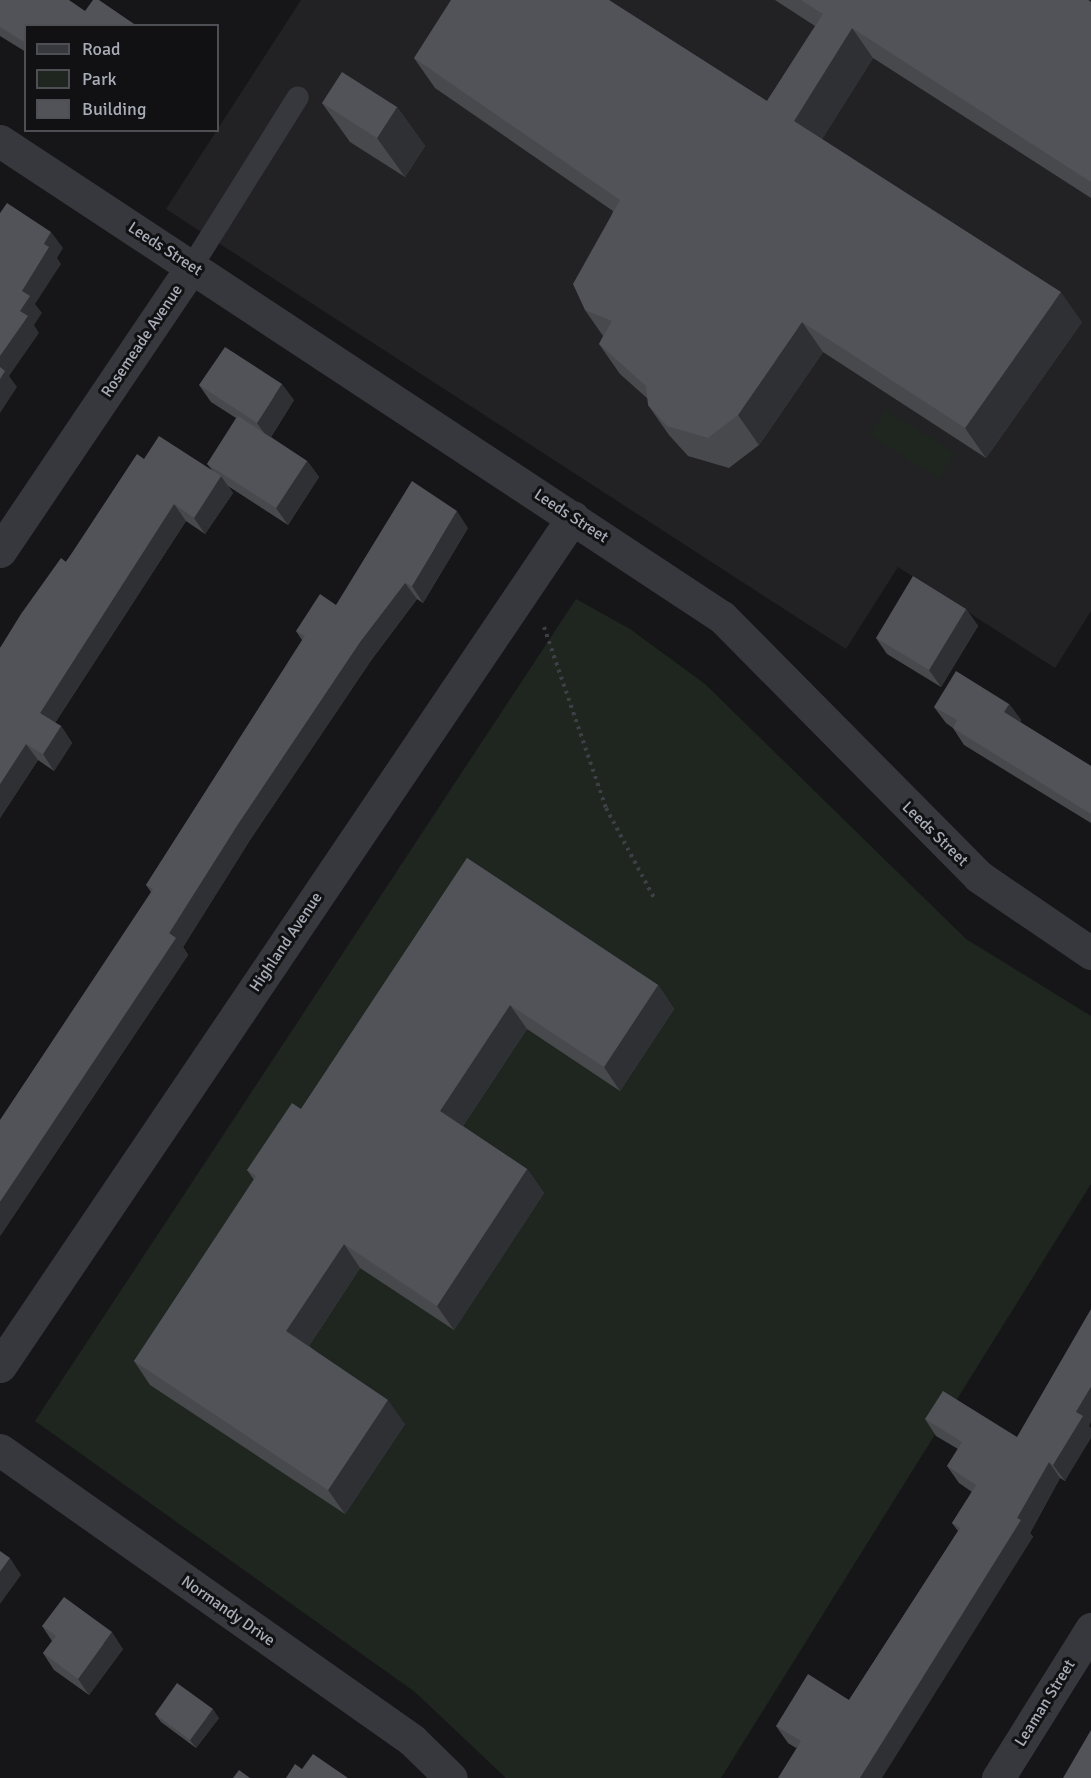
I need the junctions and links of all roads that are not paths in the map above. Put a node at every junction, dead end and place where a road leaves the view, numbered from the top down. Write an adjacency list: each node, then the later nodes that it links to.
1 (298, 97): 3 (lane, Rosemeade Avenue)
2 (0, 141): 3 (street, Leeds Street)
3 (192, 266): 4 (street, Leeds Street); 5 (street, Rosemeade Avenue)
4 (573, 517): 6 (street, Leeds Street); 7 (street, Highland Avenue)
5 (0, 551)
6 (1091, 953)
7 (0, 1366)
8 (0, 1450): 10 (street, Normandy Drive)
9 (1091, 1629): 11 (street, Leaman Street)
10 (451, 1778)
11 (998, 1778)

